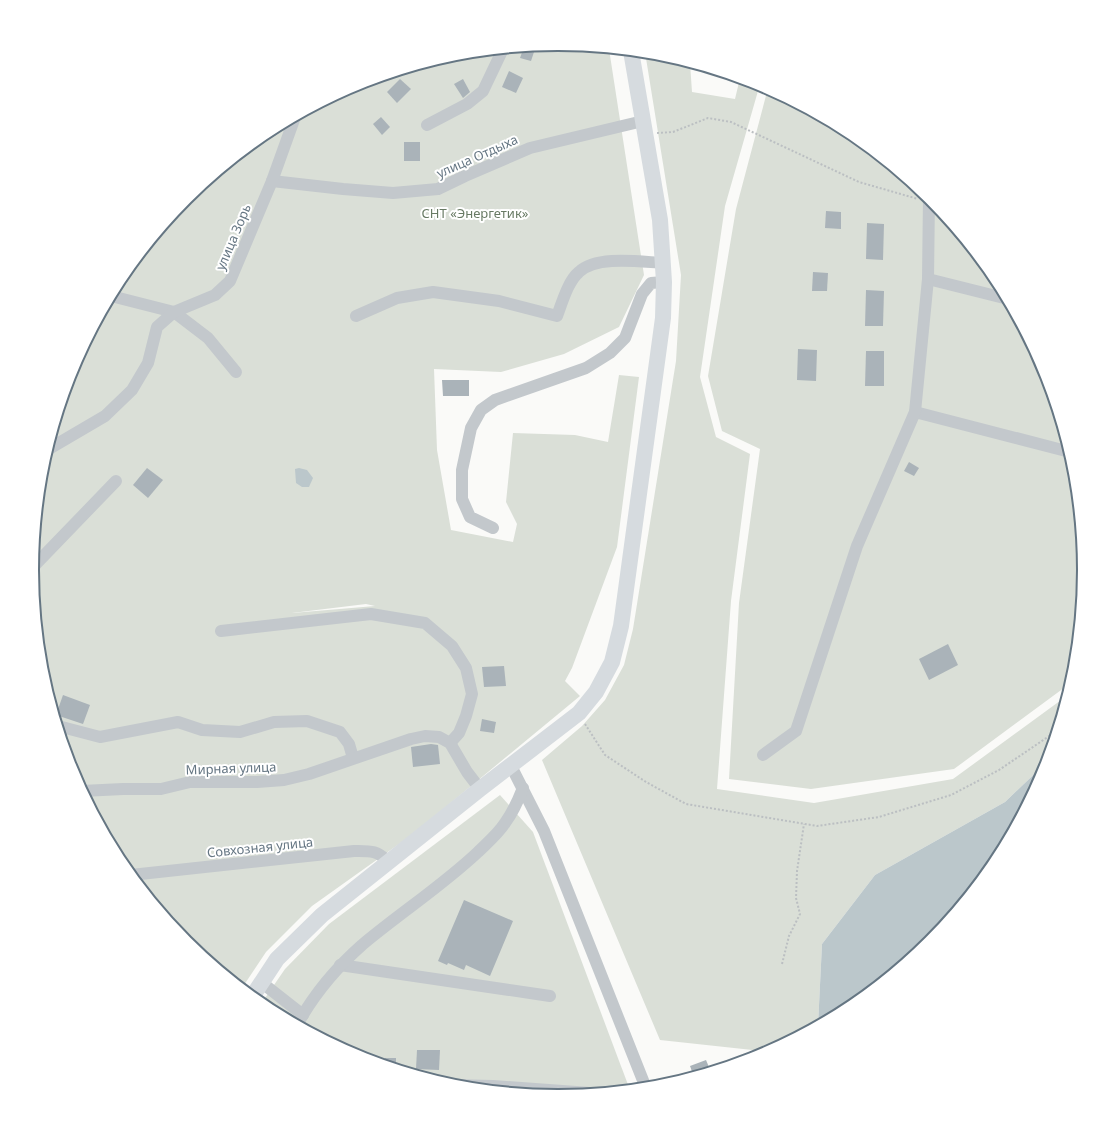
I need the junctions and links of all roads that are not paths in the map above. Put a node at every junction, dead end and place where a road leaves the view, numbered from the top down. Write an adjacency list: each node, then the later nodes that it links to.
1 (500, 54): 4 (street)
2 (632, 56): 5 (main road)
3 (292, 125): 6 (street, улица Зорь)
4 (427, 125)
5 (645, 127): 6 (street, улица Отдыха); 8 (main road)
6 (272, 181): 13 (street, улица Зорь)
7 (929, 206): 9 (street)
8 (664, 263): 10 (main road); 14 (street)
9 (928, 279): 11 (street); 16 (street)
10 (664, 282): 20 (street); 27 (main road)
11 (999, 297)
12 (117, 298): 13 (street)
13 (174, 312): 15 (street); 17 (street, улица Зорь)
14 (356, 316)
15 (236, 372)
16 (915, 412): 18 (street); 25 (street)
17 (55, 445)
18 (1063, 450)
19 (116, 482): 21 (street)
20 (493, 528)
21 (39, 561)
22 (221, 631): 24 (street)
23 (64, 728): 26 (street)
24 (450, 743): 26 (street, Мирная улица); 29 (street)
25 (763, 755)
26 (353, 758): 30 (street, Мирная улица)
27 (512, 766): 28 (street); 29 (main road)
28 (522, 788): 33 (street); 38 (street)
29 (480, 789): 31 (main road)
30 (89, 791)
31 (389, 862): 32 (street, Совхозная улица); 34 (main road)
32 (138, 875)
33 (340, 965): 36 (street); 37 (street)
34 (261, 982): 35 (main road); 37 (street)
35 (255, 992)
36 (550, 996)
37 (300, 1020)
38 (644, 1083)
39 (491, 1086): 40 (street)
40 (557, 1090)

